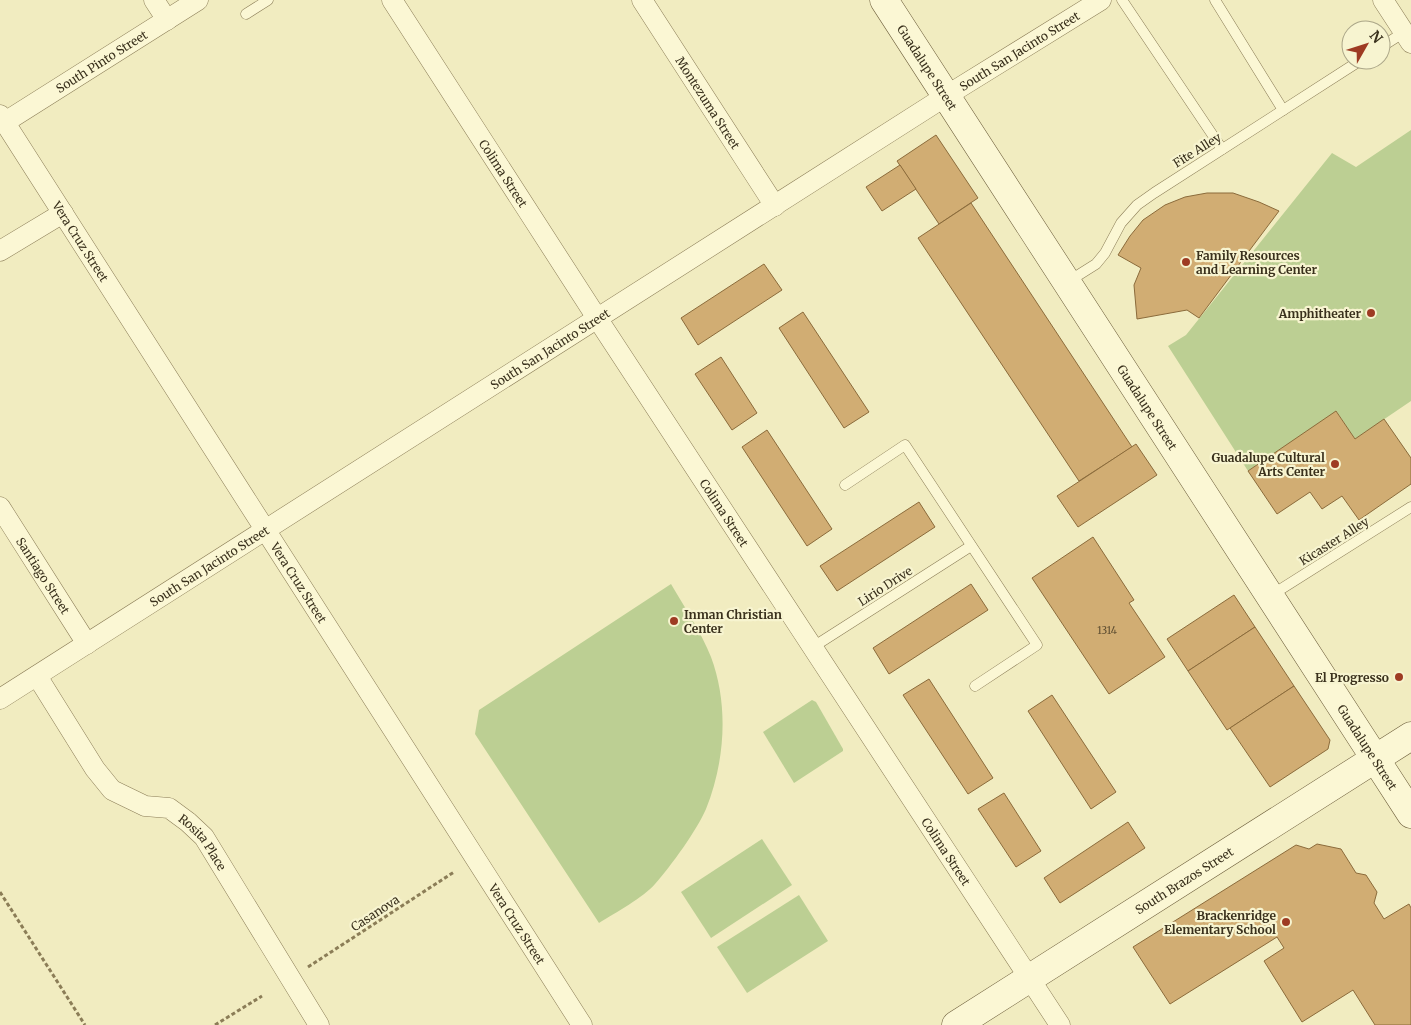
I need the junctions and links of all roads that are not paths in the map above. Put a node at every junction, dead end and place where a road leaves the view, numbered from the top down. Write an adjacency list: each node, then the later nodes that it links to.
1 (154, 0): 12 (street)
2 (198, 0): 12 (street, South Pinto Street)
3 (268, 0): 11 (lane)
4 (392, 0): 24 (street, Colima Street)
5 (642, 0): 20 (street, Montezuma Street)
6 (884, 0): 16 (main road, Guadalupe Street)
7 (1101, 0): 16 (street, South San Jacinto Street)
8 (1122, 0): 19 (lane)
9 (1215, 0): 17 (lane)
10 (1383, 0): 13 (street)
11 (246, 14)
12 (167, 20): 18 (street, South Pinto Street)
13 (1409, 34): 14 (lane)
14 (1391, 42)
15 (1345, 70): 17 (lane, Fite Alley)
16 (946, 96): 20 (street, South San Jacinto Street); 23 (main road, Guadalupe Street)
17 (1283, 110): 19 (lane, Fite Alley)
18 (2, 119): 21 (street, Vera Cruz Street)
19 (1222, 149): 23 (lane, Fite Alley)
20 (775, 206): 24 (street, South San Jacinto Street)
21 (63, 213): 22 (street); 28 (street, Vera Cruz Street)
22 (0, 251)
23 (1068, 282): 30 (main road, Guadalupe Street)
24 (598, 318): 28 (street, South San Jacinto Street); 32 (street, Colima Street)
25 (845, 485): 29 (lane)
26 (0, 507): 31 (street, Santiago Street)
27 (1411, 508): 30 (lane, Kicaster Alley)
28 (266, 530): 31 (street, South San Jacinto Street); 41 (street, Vera Cruz Street)
29 (971, 546): 32 (lane, Lirio Drive); 34 (lane)
30 (1270, 596): 37 (main road, Guadalupe Street)
31 (87, 644): 33 (street, South San Jacinto Street)
32 (813, 647): 39 (street, Colima Street)
33 (37, 676): 35 (street, South San Jacinto Street); 40 (street, Rosita Place)
34 (975, 686)
35 (0, 699)
36 (1411, 736): 37 (main road, South Brazos Street)
37 (1376, 759): 38 (main road, Guadalupe Street); 39 (main road, South Brazos Street)
38 (1411, 814)
39 (1030, 978): 42 (main road, South Brazos Street); 43 (street, Colima Street)
40 (319, 1025)
41 (582, 1025)
42 (956, 1025)
43 (1060, 1025)

